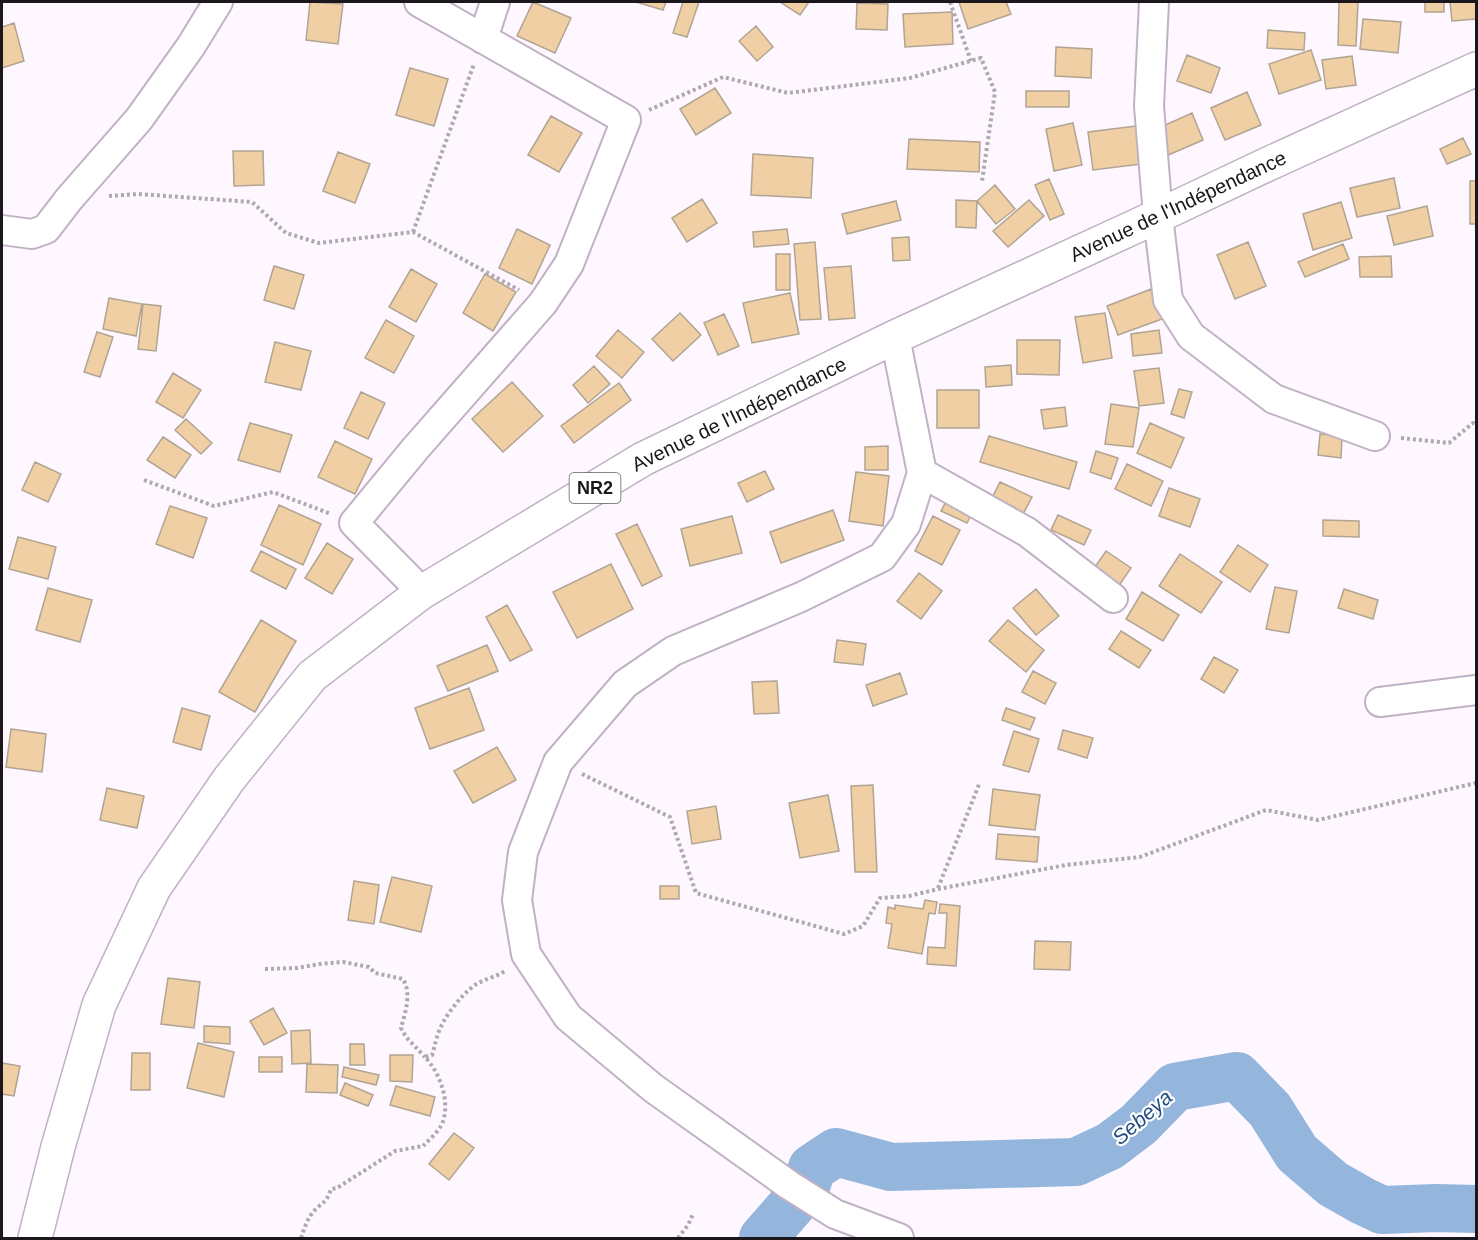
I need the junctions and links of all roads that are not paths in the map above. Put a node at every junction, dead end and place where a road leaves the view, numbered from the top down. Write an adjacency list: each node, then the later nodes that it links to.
1 (218, 2): 8 (street)
2 (419, 2): 5 (street)
3 (495, 2): 5 (street)
4 (1154, 2): 7 (street)
5 (483, 39): 12 (street)
6 (1476, 69): 7 (highway, Avenue de l'Indépendance / NR2)
7 (1158, 216): 9 (highway, Avenue de l'Indépendance / NR2); 10 (street)
8 (2, 230)
9 (895, 337): 11 (street); 12 (highway, Avenue de l'Indépendance / NR2)
10 (1375, 436)
11 (922, 473): 13 (street); 17 (street)
12 (422, 592): 16 (highway, Avenue de l'Indépendance / NR2)
13 (1113, 598)
14 (1476, 690): 15 (street)
15 (1380, 702)
16 (35, 1239)
17 (899, 1239)

